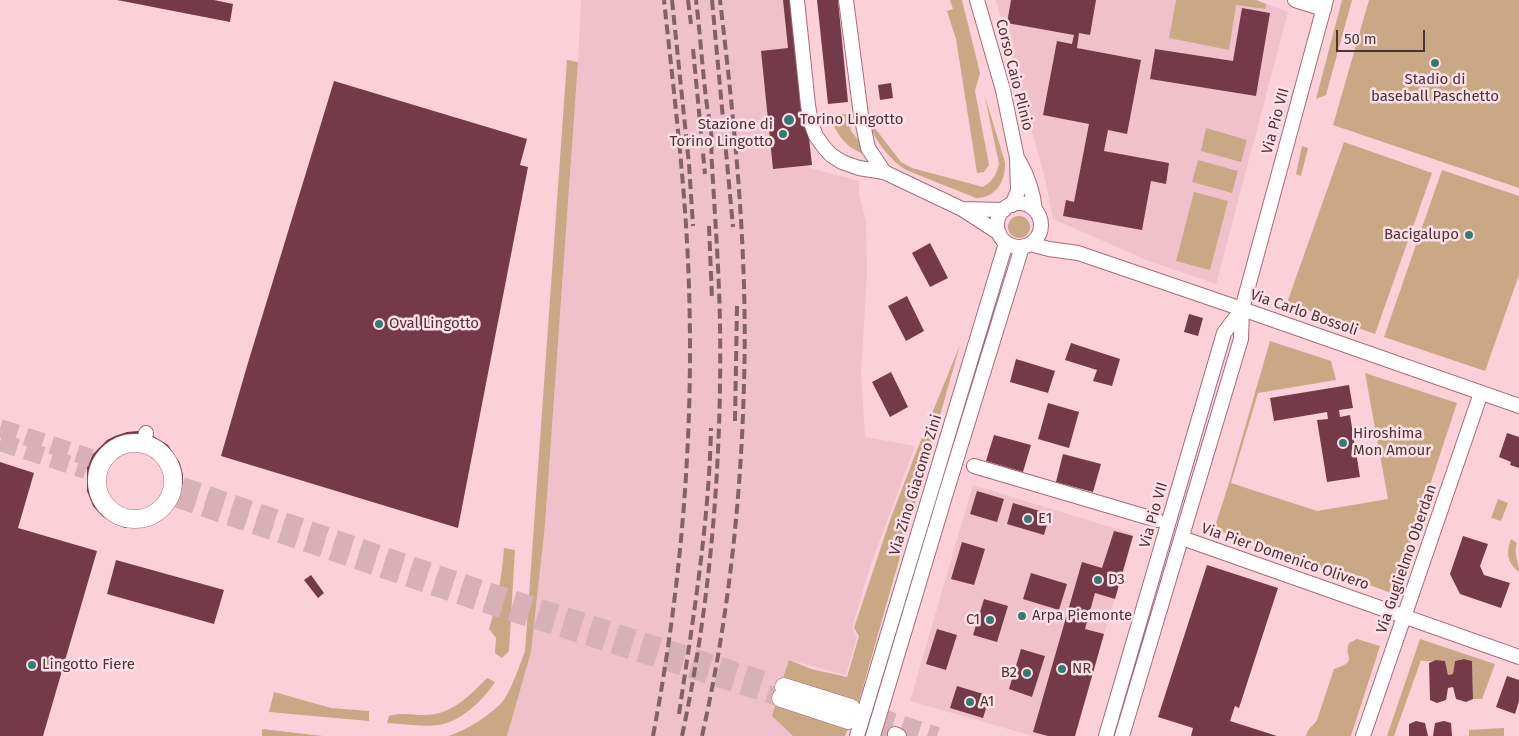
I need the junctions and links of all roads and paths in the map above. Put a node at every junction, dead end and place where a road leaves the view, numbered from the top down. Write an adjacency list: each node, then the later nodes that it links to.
1 (797, 0): 7 (street)
2 (846, 0): 7 (street)
3 (977, 0): 6 (street, Corso Caio Plinio)
4 (1295, 0): 5 (street)
5 (1325, 5): 15 (street, Via Pio VII)
6 (1018, 158): 8 (street, Corso Caio Plinio); 10 (street, Corso Caio Plinio)
7 (884, 172): 9 (street)
8 (1008, 207): 9 (street); 10 (street); 12 (street)
9 (962, 209): 12 (street)
10 (1035, 210): 11 (street)
11 (1041, 229): 13 (street); 14 (street, Via Carlo Bossoli)
12 (1003, 238): 13 (street); 26 (street, Via Zino Giacomo Zini)
13 (1026, 245): 14 (street, Via Carlo Bossoli); 27 (street, Via Zino Giacomo Zini)
14 (1078, 253): 15 (street, Via Carlo Bossoli)
15 (1242, 309): 16 (street, Via Carlo Bossoli); 21 (street, Via Pio VII); 28 (street, Via Pio VII)
16 (1481, 393): 17 (street, Via Carlo Bossoli); 22 (street, Via Guglielmo Oberdan)
17 (1519, 406)
18 (974, 466): 20 (street)
19 (176, 491): 19 (main road)
20 (1157, 520)
21 (1182, 538): 22 (street, Via Pier Domenico Olivero); 29 (street, Via Pio VII)
22 (1404, 616): 23 (street, Via Pier Domenico Olivero); 30 (street, Via Guglielmo Oberdan)
23 (1519, 657)
24 (783, 692): 25 (main road)
25 (850, 714)
26 (857, 736)
27 (873, 736)
28 (1106, 736)
29 (1122, 736)
30 (1363, 736)

